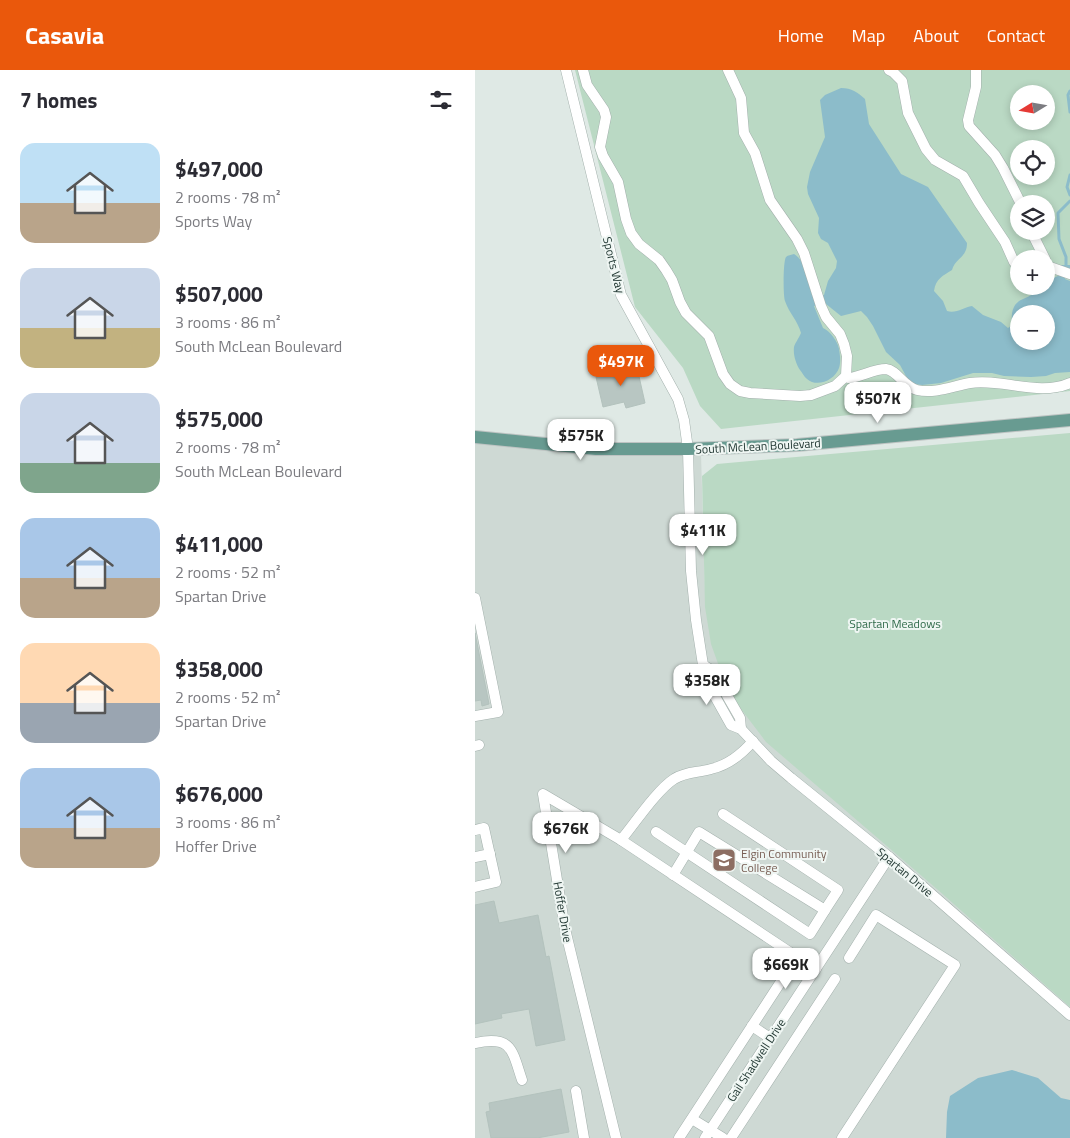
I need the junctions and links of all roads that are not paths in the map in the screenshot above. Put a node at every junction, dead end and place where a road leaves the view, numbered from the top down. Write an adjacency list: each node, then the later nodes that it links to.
1 (567, 70): 14 (street, Sports Way)
2 (583, 70): 10 (street)
3 (728, 70): 10 (street)
4 (889, 70): 7 (street)
5 (976, 70): 6 (street)
6 (1016, 195)
7 (1010, 253)
8 (1055, 268): 9 (street)
9 (1070, 274)
10 (846, 376): 11 (street)
11 (1070, 383)
12 (1070, 420): 14 (main road, South McLean Boulevard)
13 (475, 438): 14 (main road, South McLean Boulevard)
14 (688, 449): 17 (street, Spartan Drive)
15 (475, 598): 16 (street)
16 (475, 716)
17 (753, 741): 21 (street); 25 (street, Spartan Drive)
18 (723, 814): 28 (street)
19 (475, 830): 23 (street)
20 (656, 832): 22 (street)
21 (621, 840): 26 (street); 42 (street, Hoffer Drive)
22 (687, 852): 26 (street); 28 (street); 28 (street)
23 (490, 854): 24 (street); 27 (street)
24 (475, 857)
25 (889, 857): 31 (street, Gail Shadwell Drive); 33 (street, Spartan Drive)
26 (673, 874): 29 (street)
27 (475, 887)
28 (825, 910)
29 (797, 957): 31 (street); 34 (street)
30 (849, 958): 46 (street)
31 (816, 968): 35 (street, Gail Shadwell Drive)
32 (835, 978): 45 (street)
33 (1070, 1015)
34 (752, 1026): 35 (street); 39 (street)
35 (770, 1038): 40 (street, Gail Shadwell Drive)
36 (475, 1043): 37 (street)
37 (522, 1080)
38 (576, 1092): 41 (street)
39 (691, 1119): 40 (street); 43 (street)
40 (708, 1134): 44 (street)
41 (584, 1138)
42 (615, 1138)
43 (679, 1138)
44 (723, 1138)
45 (731, 1138)
46 (842, 1138)

